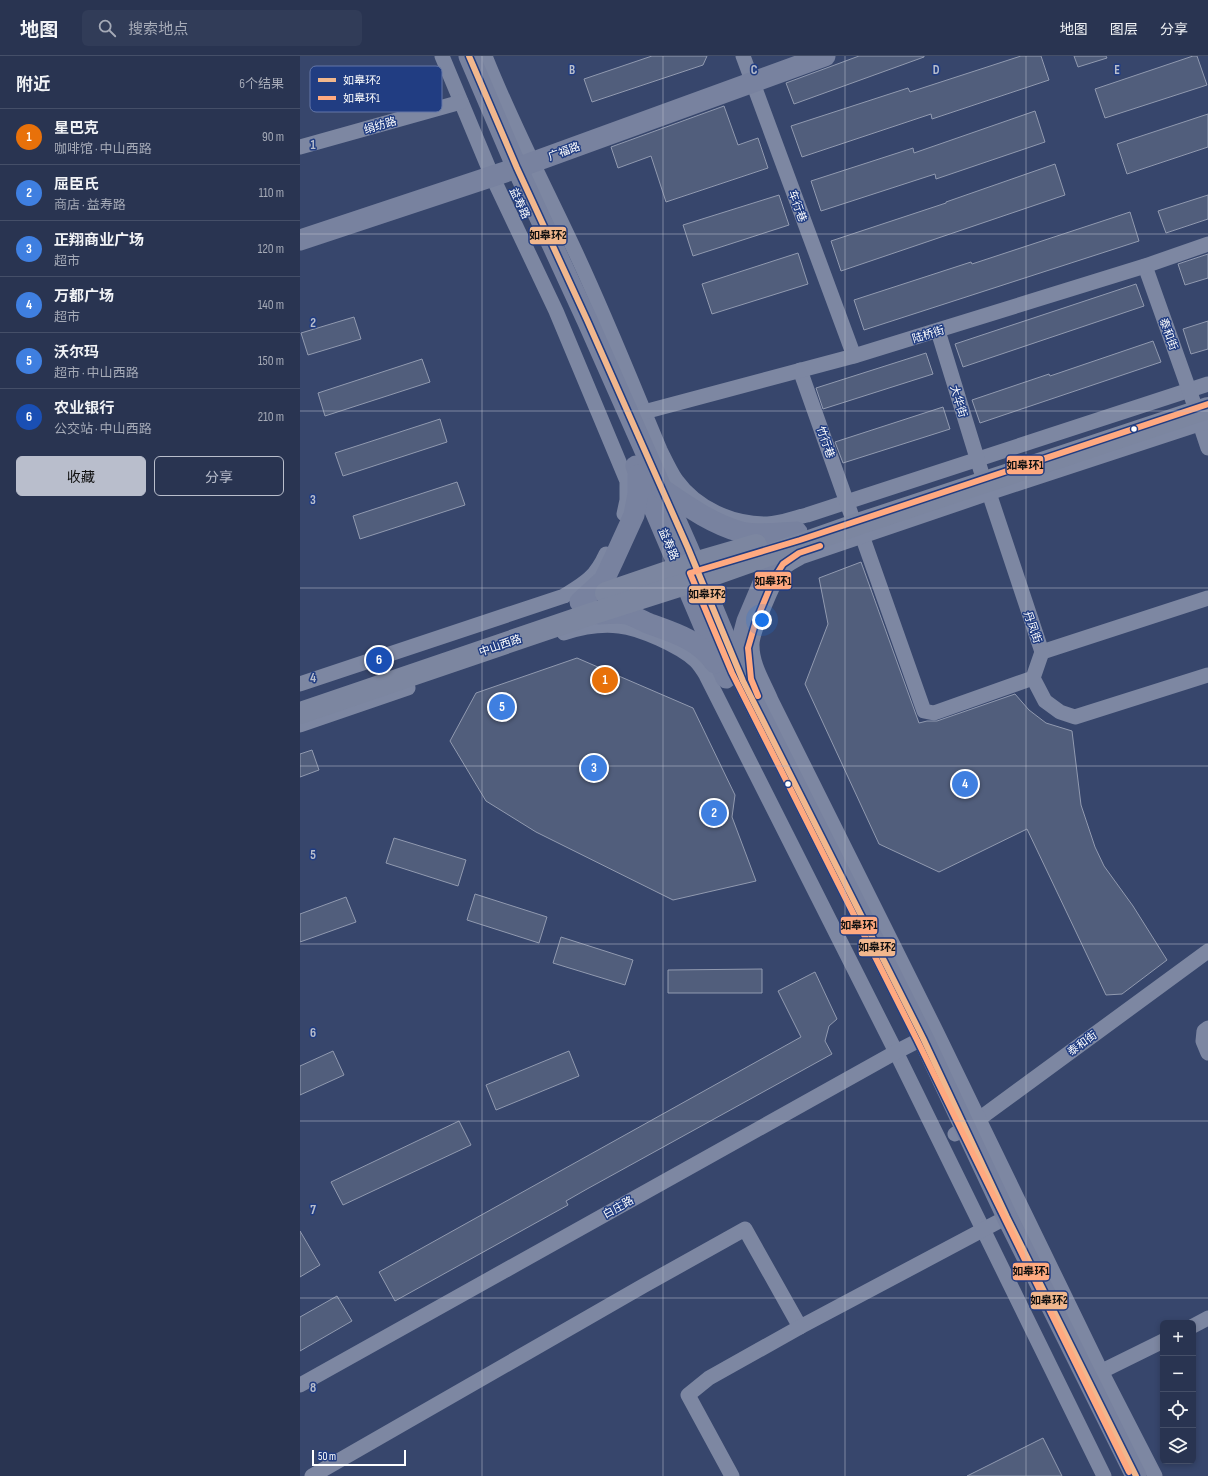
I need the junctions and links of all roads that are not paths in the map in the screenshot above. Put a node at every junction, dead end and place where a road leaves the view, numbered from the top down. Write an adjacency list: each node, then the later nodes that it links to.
1 (442, 56): 8 (street)
2 (456, 56): 12 (main road, 益寿路)
3 (469, 56): 12 (main road, 益寿路)
4 (485, 56): 12 (street)
5 (743, 56): 7 (street, 车行巷)
6 (825, 56): 7 (main road, 广福路)
7 (752, 82): 12 (main road, 广福路); 17 (street, 车行巷)
8 (461, 102): 9 (street, 绢纺路); 12 (street)
9 (442, 107)
10 (425, 112): 11 (street, 绢纺路)
11 (300, 147)
12 (511, 169): 13 (main road, 广福路); 21 (street); 23 (main road, 益寿路); 25 (main road, 益寿路); 35 (street)
13 (300, 240)
14 (1208, 244): 15 (street, 陆桥街)
15 (1145, 266): 16 (street, 陆桥街); 20 (street, 泰和街)
16 (938, 331): 17 (street, 陆桥街); 24 (street, 大华街)
17 (854, 356): 18 (street, 陆桥街)
18 (800, 370): 21 (street, 陆桥街); 26 (street, 竹行巷)
19 (1208, 384): 20 (street)
20 (1200, 408): 22 (street, 泰和街); 24 (main road, 中山西路)
21 (644, 412): 26 (street)
22 (1208, 448)
23 (638, 471): 28 (main road, 益寿路); 30 (main road)
24 (983, 476): 26 (main road, 中山西路); 31 (street, 丹凤街)
25 (662, 490): 27 (main road); 28 (main road, 益寿路)
26 (854, 519): 27 (main road, 中山西路); 33 (street, 竹行巷); 41 (street)
27 (796, 539): 28 (main road, 中山西路); 34 (main road)
28 (690, 574): 30 (main road, 中山西路); 34 (main road, 益寿路)
29 (1208, 598): 31 (street, 丹凤街)
30 (586, 608): 34 (main road); 36 (main road, 中山西路); 37 (main road, 中山西路)
31 (1042, 652): 33 (street)
32 (1208, 675): 33 (street)
33 (1033, 678)
34 (734, 679): 41 (main road, 益寿路)
35 (300, 684)
36 (300, 698)
37 (300, 713)
38 (300, 725): 41 (street)
39 (1208, 951): 43 (street, 泰和街)
40 (1208, 1028): 42 (street)
41 (916, 1041): 43 (main road, 益寿路); 43 (street); 44 (street); 50 (street, 白庄路)
42 (1208, 1053)
43 (966, 1127): 44 (main road, 益寿路); 49 (street)
44 (996, 1223): 47 (street); 49 (main road, 益寿路); 53 (street); 54 (main road, 益寿路)
45 (1208, 1318): 46 (street)
46 (1196, 1324)
47 (800, 1327): 51 (street); 52 (street)
48 (1160, 1342): 49 (street)
49 (1094, 1375): 55 (main road, 益寿路); 56 (street)
50 (300, 1385)
51 (312, 1476)
52 (732, 1476)
53 (1104, 1476)
54 (1122, 1476)
55 (1136, 1476)
56 (1155, 1476)

